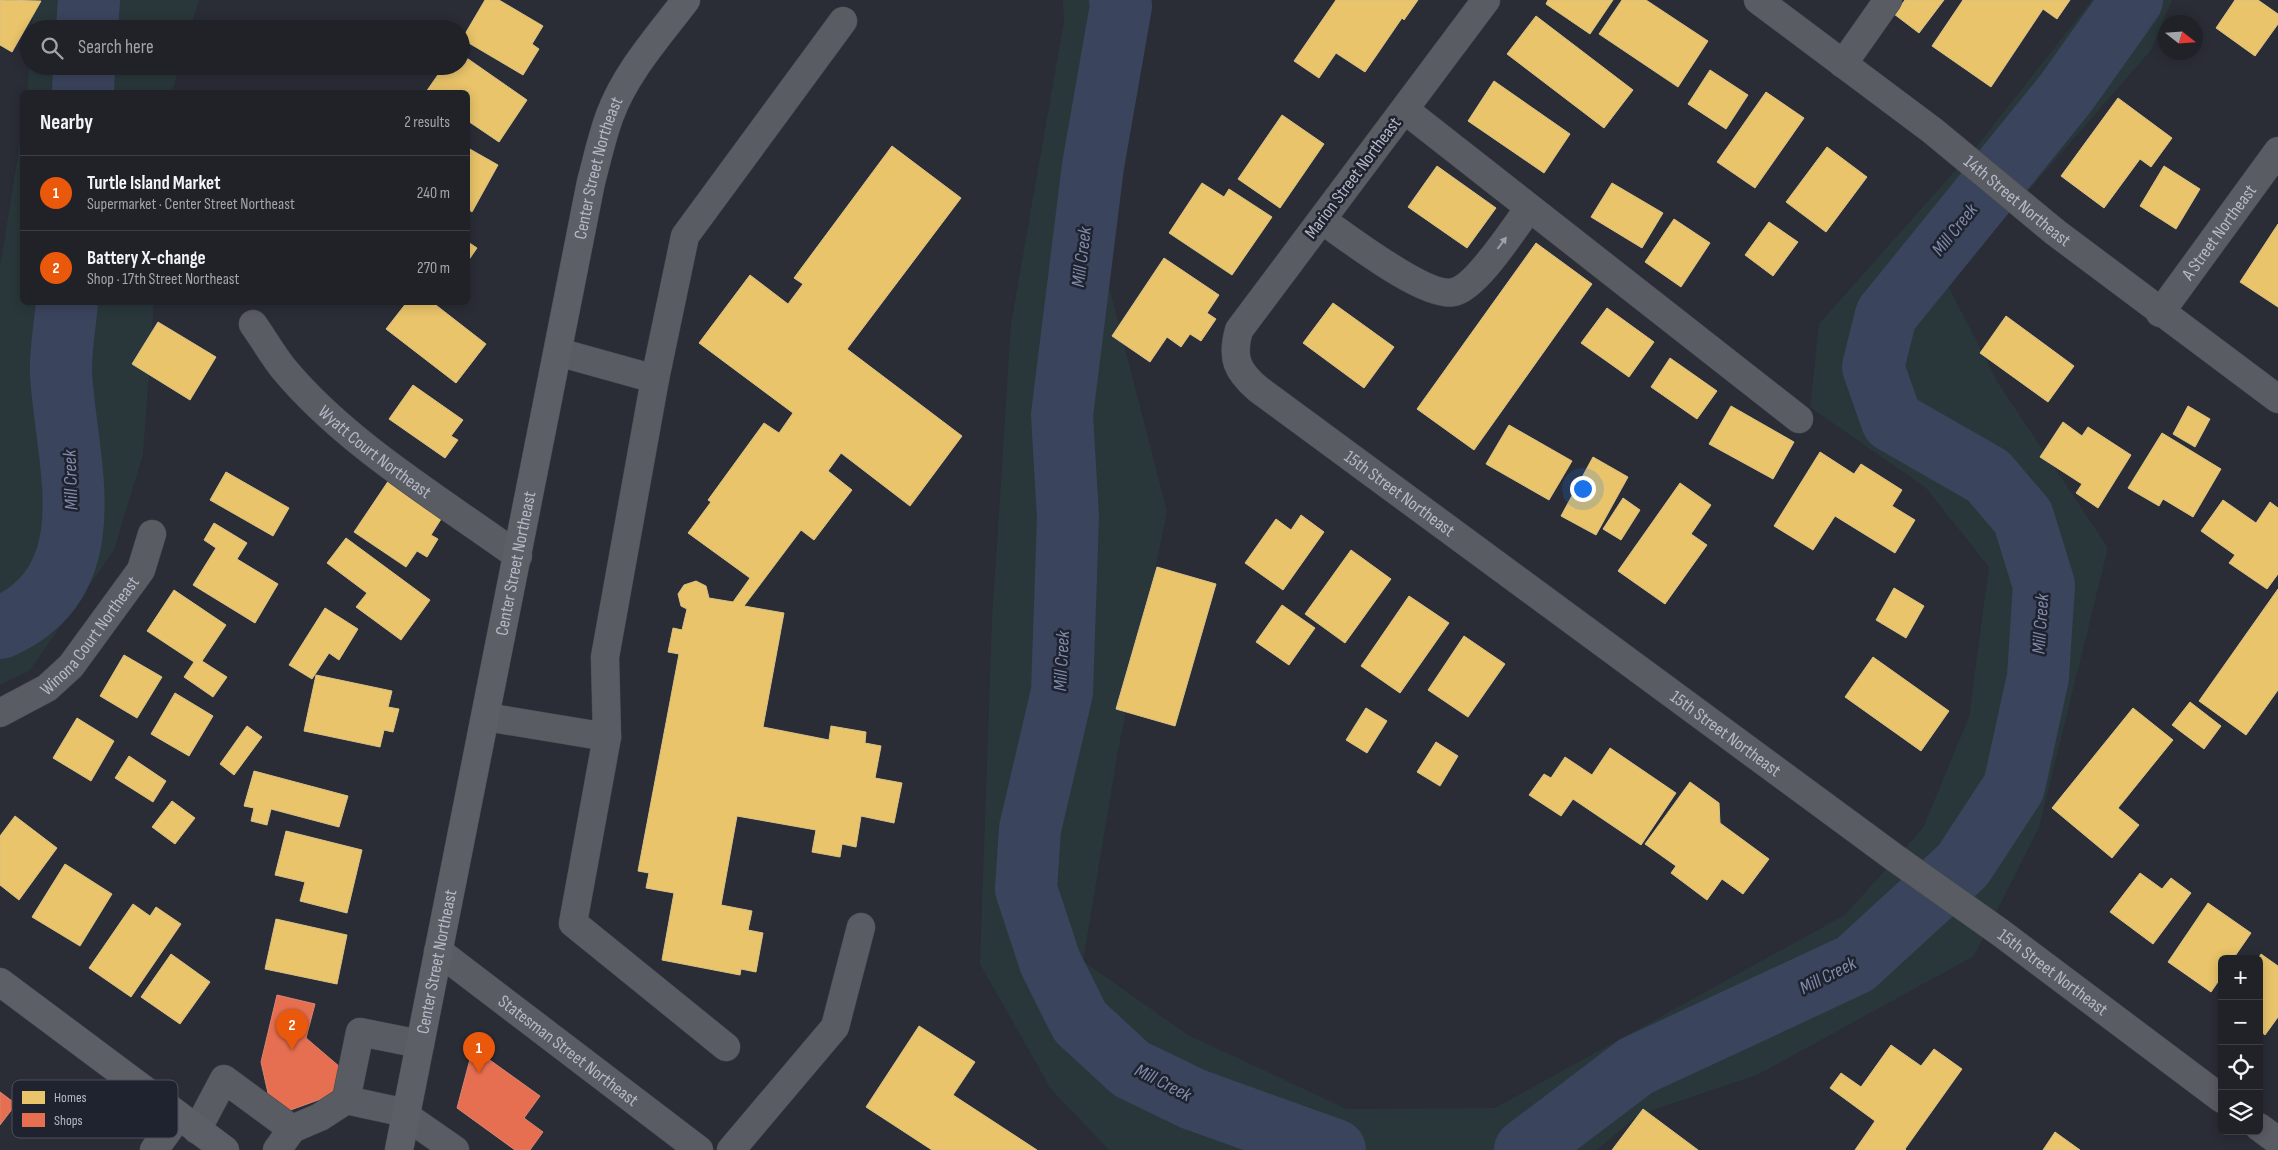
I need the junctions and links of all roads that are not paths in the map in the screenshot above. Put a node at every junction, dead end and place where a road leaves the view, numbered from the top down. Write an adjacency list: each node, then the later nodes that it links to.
1 (686, 0): 13 (main road, Center Street Northeast)
2 (1486, 0): 7 (street, Marion Street Northeast)
3 (1758, 0): 6 (street, 14th Street Northeast)
4 (1888, 0): 6 (street)
5 (843, 21): 15 (street)
6 (1843, 64): 11 (street, 14th Street Northeast)
7 (1405, 110): 9 (street); 10 (street, Marion Street Northeast)
8 (2278, 150): 11 (street, A Street Northeast)
9 (1529, 208): 10 (street, one-way to 9); 17 (street)
10 (1322, 220): 14 (street, Marion Street Northeast)
11 (2160, 313): 16 (street, 14th Street Northeast)
12 (253, 324): 19 (street, Wyatt Court Northeast)
13 (558, 352): 15 (street); 19 (main road, Center Street Northeast)
14 (1237, 361): 29 (street, 15th Street Northeast)
15 (655, 379): 22 (street)
16 (2278, 399)
17 (1799, 419)
18 (152, 534): 20 (street, Winona Court Northeast)
19 (518, 556): 21 (main road, Center Street Northeast)
20 (0, 713)
21 (486, 717): 22 (street); 24 (main road, Center Street Northeast)
22 (607, 737): 27 (street)
23 (861, 927): 44 (street)
24 (438, 951): 26 (main road, Center Street Northeast); 43 (street, Statesman Street Northeast)
25 (0, 982): 28 (main road)
26 (420, 1044): 30 (street); 31 (main road, Center Street Northeast)
27 (726, 1047)
28 (130, 1080)
29 (2218, 1096)
30 (346, 1100): 31 (street); 37 (street)
31 (406, 1115): 41 (main road, Center Street Northeast); 42 (street)
32 (178, 1116): 33 (main road)
33 (187, 1123): 34 (street); 37 (street); 40 (main road)
34 (178, 1130)
35 (2263, 1130): 38 (street)
36 (169, 1138): 39 (street)
37 (284, 1139)
38 (2278, 1142)
39 (154, 1150)
40 (225, 1150)
41 (400, 1150)
42 (455, 1150)
43 (699, 1150)
44 (732, 1150)

